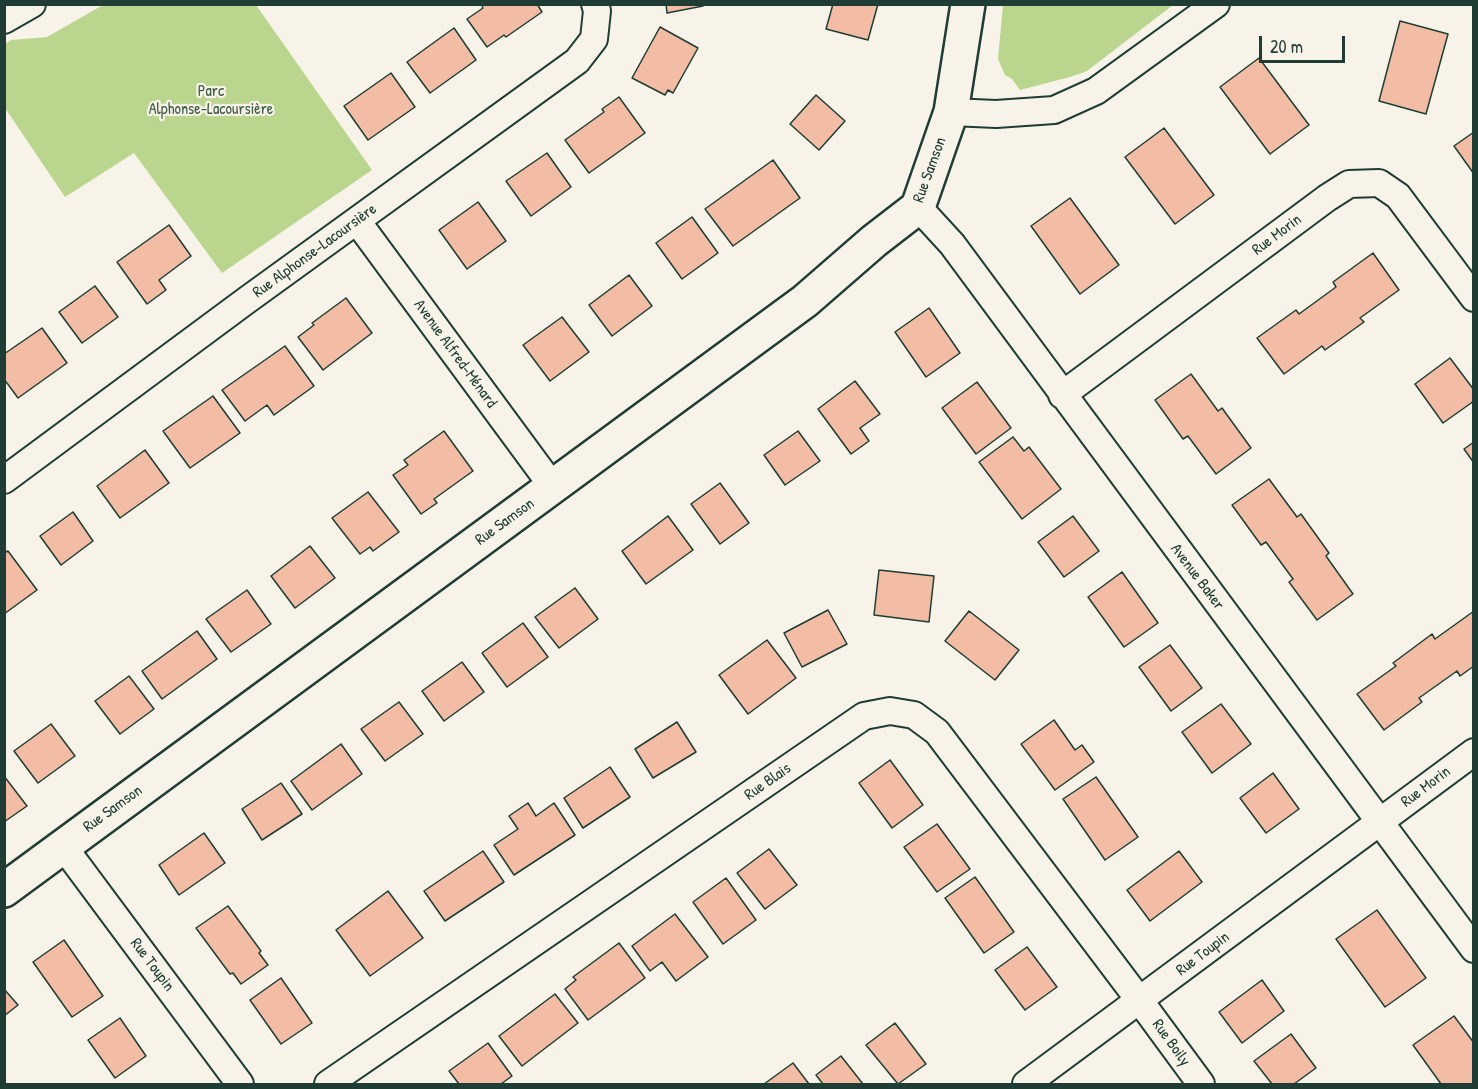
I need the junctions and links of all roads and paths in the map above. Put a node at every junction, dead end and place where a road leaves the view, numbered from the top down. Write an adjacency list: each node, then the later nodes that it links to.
1 (32, 4): 5 (street)
2 (595, 4): 8 (street, Rue Alphonse-Lacoursière)
3 (968, 4): 6 (street, Rue Samson)
4 (1216, 4): 6 (street)
5 (4, 20)
6 (951, 112): 7 (street, Rue Samson)
7 (918, 207): 10 (street, Avenue Baker); 12 (street, Rue Samson)
8 (357, 220): 11 (street, Rue Alphonse-Lacoursière); 12 (street, Avenue Alfred-Ménard)
9 (1473, 298): 10 (street, Rue Morin)
10 (1062, 395): 14 (street, Avenue Baker)
11 (4, 480)
12 (553, 487): 15 (street, Rue Samson)
13 (1473, 752): 14 (street, Rue Morin)
14 (1379, 822): 17 (street, Avenue Baker); 18 (street, Rue Toupin)
15 (63, 846): 16 (street, Rue Samson); 19 (street, Rue Toupin)
16 (4, 890)
17 (1473, 949)
18 (1140, 1001): 20 (street, Rue Blais); 21 (street, Rue Toupin); 22 (street, Rue Boily)
19 (240, 1084)
20 (328, 1084)
21 (1026, 1084)
22 (1201, 1084)

